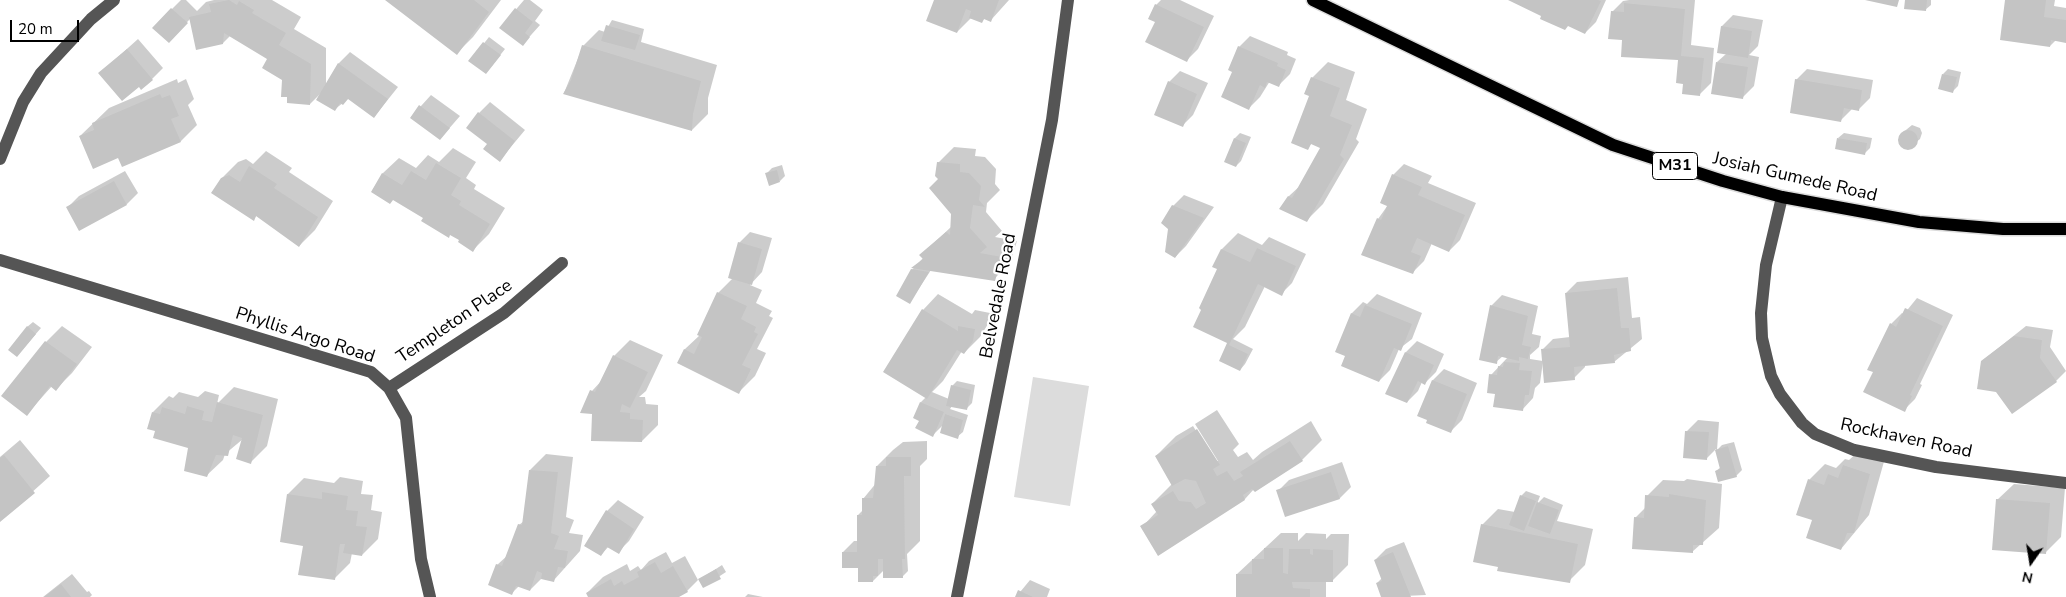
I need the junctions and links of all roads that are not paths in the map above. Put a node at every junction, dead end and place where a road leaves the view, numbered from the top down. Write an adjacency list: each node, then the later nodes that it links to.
1 (114, 0): 4 (street)
2 (1068, 0): 12 (street, Belvedale Road)
3 (1312, 0): 5 (main road, Josiah Gumede Road / M31)
4 (0, 159)
5 (1782, 197): 6 (main road, Josiah Gumede Road / M31); 10 (street, Rockhaven Road)
6 (2066, 229)
7 (0, 260): 9 (street, Phyllis Argo Road)
8 (562, 263): 9 (street, Templeton Place)
9 (388, 388): 11 (street, Phyllis Argo Road)
10 (2066, 483)
11 (430, 597)
12 (957, 597)

